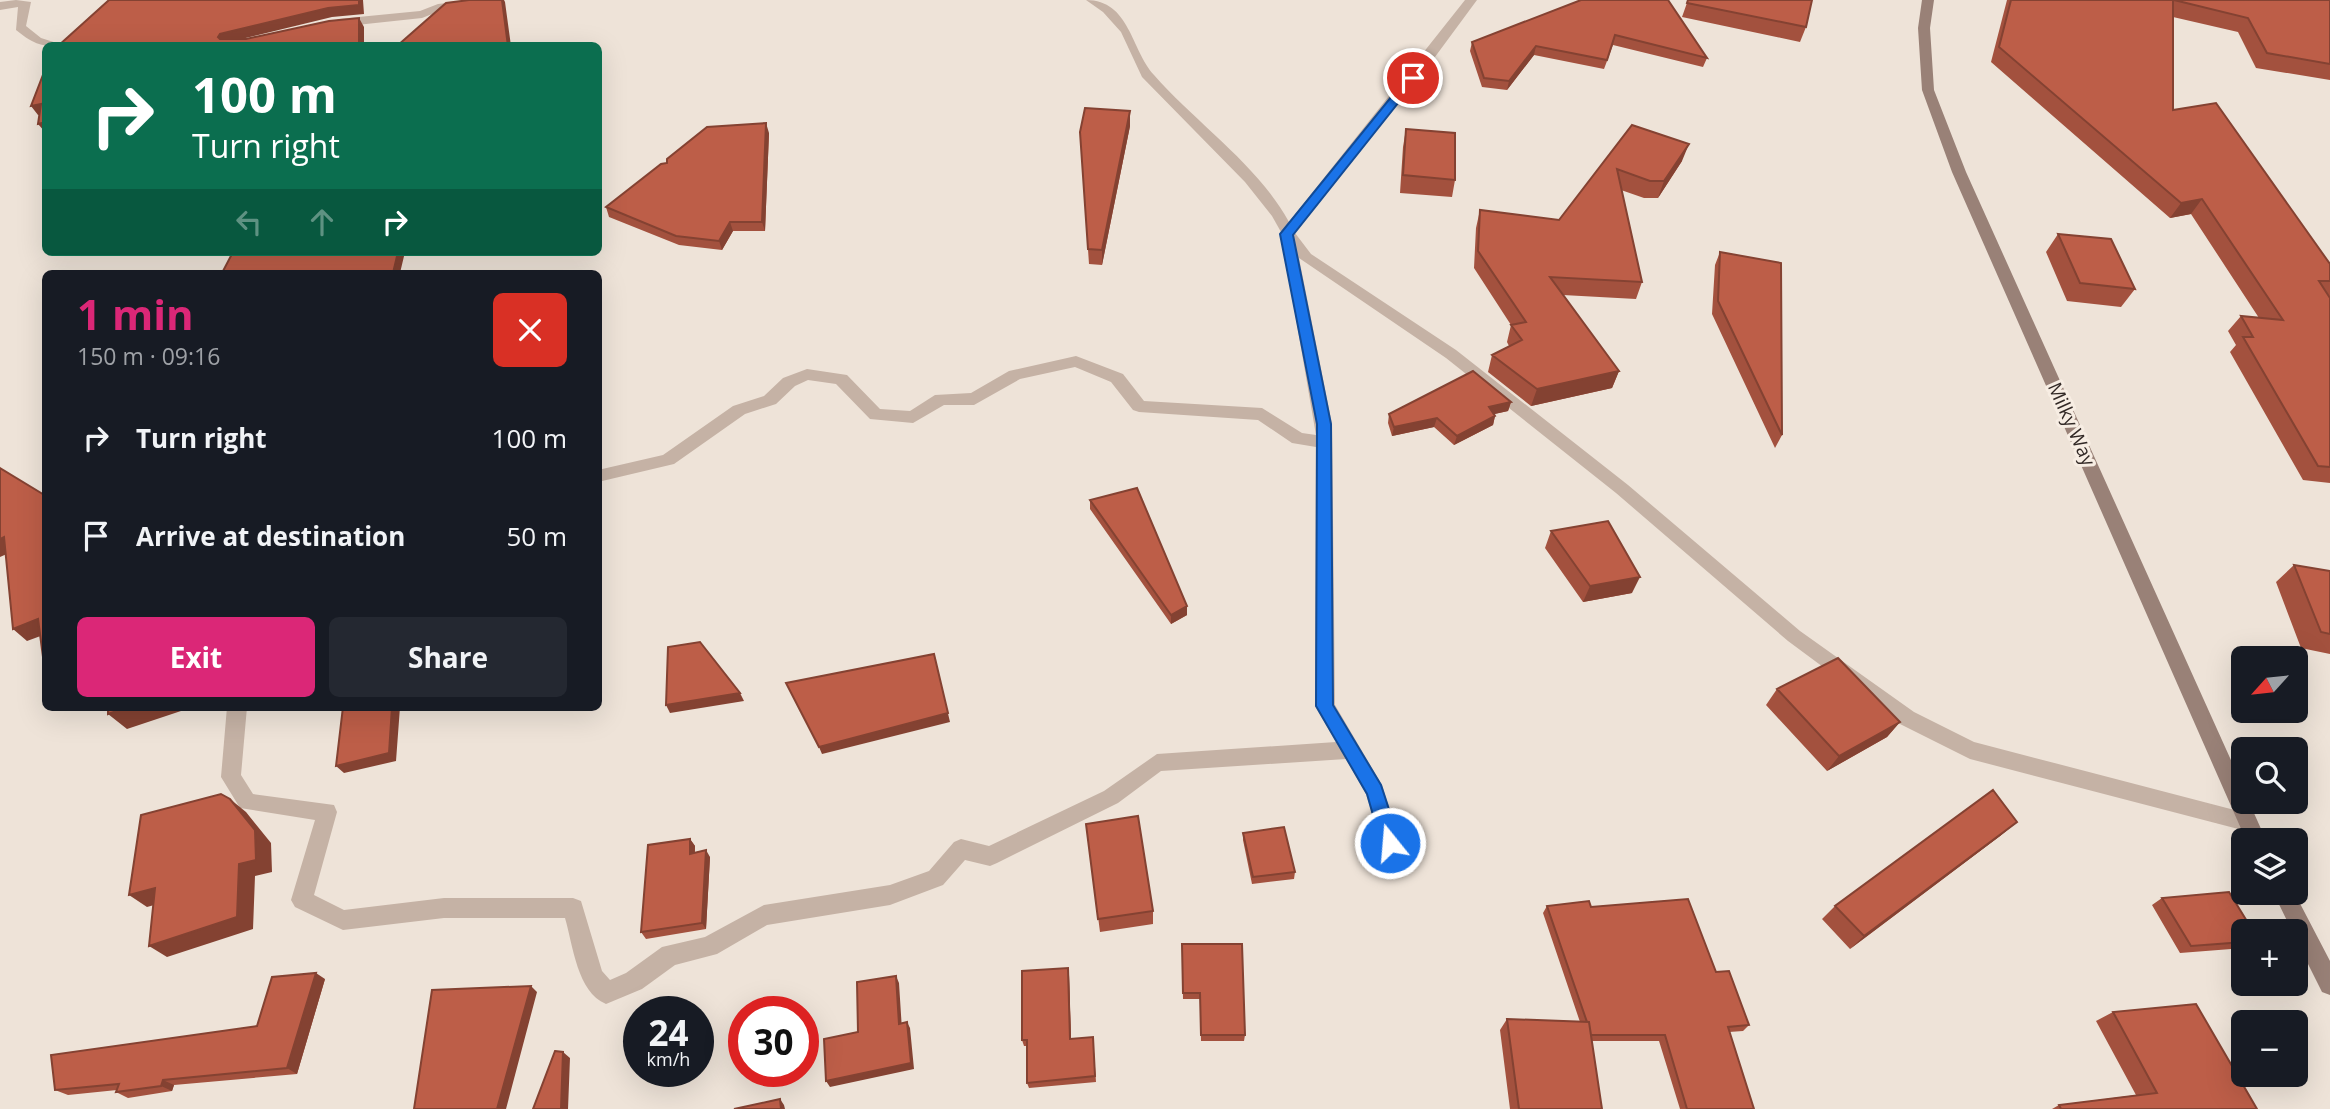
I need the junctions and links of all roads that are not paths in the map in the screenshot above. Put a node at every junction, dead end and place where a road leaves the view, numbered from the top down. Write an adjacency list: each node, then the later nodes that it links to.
1 (498, 0): 6 (street)
2 (1092, 0): 8 (street)
3 (1471, 0): 8 (street)
4 (1928, 0): 13 (street, Milky Way)
5 (0, 6): 7 (street)
6 (320, 26)
7 (42, 42)
8 (1287, 234): 9 (street); 13 (street)
9 (1324, 442): 10 (street); 12 (street)
10 (602, 475)
11 (237, 711): 12 (street)
12 (1350, 750): 15 (street)
13 (2246, 822): 14 (street, Milky Way)
14 (2249, 828)
15 (1390, 843)
16 (2290, 905): 17 (street)
17 (2330, 984)

